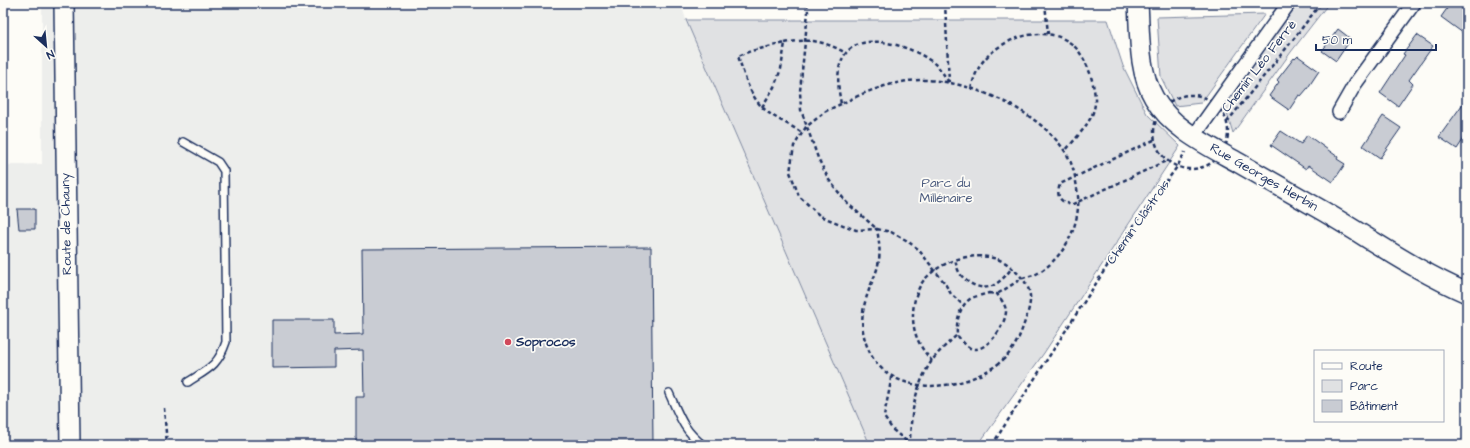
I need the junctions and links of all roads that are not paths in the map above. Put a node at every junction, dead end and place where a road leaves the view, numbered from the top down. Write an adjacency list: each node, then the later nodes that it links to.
1 (64, 3): 11 (street, Route de Chauny)
2 (1138, 3): 6 (street, Rue Georges Herbin)
3 (1289, 3): 6 (street)
4 (1414, 3): 5 (street)
5 (1339, 112)
6 (1194, 136): 8 (street, Rue Georges Herbin)
7 (183, 142): 9 (lane)
8 (1467, 293)
9 (188, 382)
10 (669, 393): 12 (lane)
11 (70, 445)
12 (703, 445)

